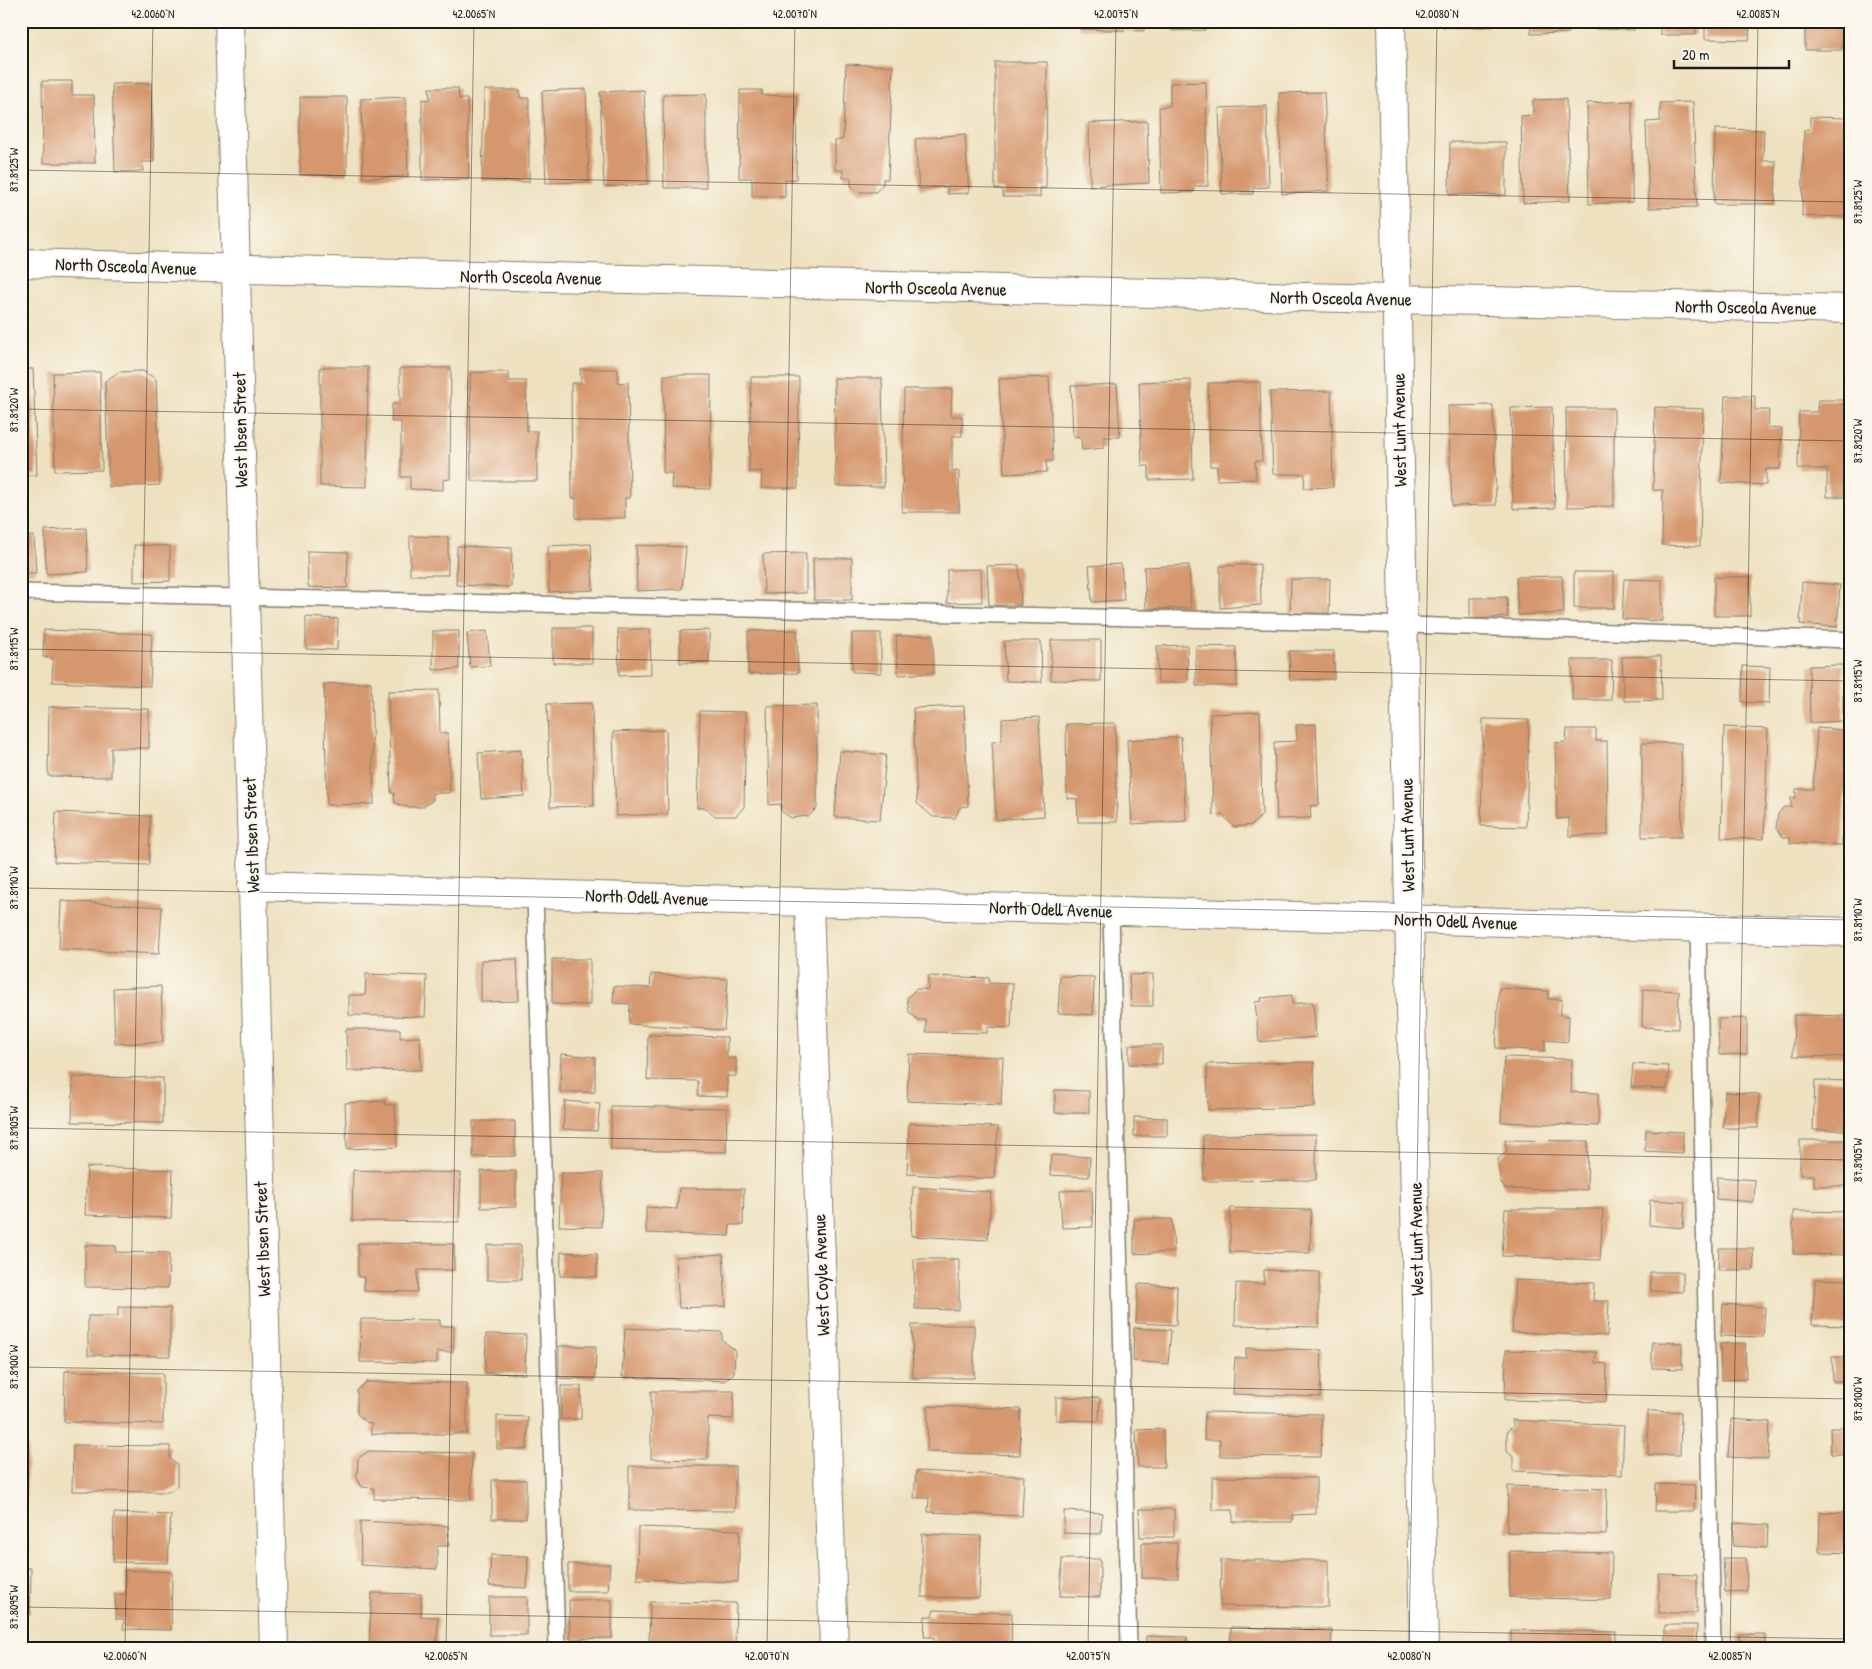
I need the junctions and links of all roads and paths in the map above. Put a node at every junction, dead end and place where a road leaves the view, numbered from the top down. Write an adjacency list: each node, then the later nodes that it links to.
1 (229, 21): 4 (street, West Ibsen Street)
2 (1391, 21): 5 (street, West Lunt Avenue)
3 (21, 263): 4 (street, North Osceola Avenue)
4 (235, 270): 5 (street, North Osceola Avenue); 8 (street, West Ibsen Street)
5 (1396, 299): 6 (street, North Osceola Avenue); 9 (street, West Lunt Avenue)
6 (1851, 309)
7 (21, 592): 8 (lane)
8 (244, 598): 9 (lane); 11 (street, West Ibsen Street)
9 (1403, 624): 10 (lane); 15 (street, West Lunt Avenue)
10 (1851, 640)
11 (252, 886): 12 (street, North Odell Avenue); 18 (street, West Ibsen Street)
12 (535, 894): 13 (street, North Odell Avenue); 19 (lane)
13 (809, 902): 14 (street, North Odell Avenue); 20 (street, West Coyle Avenue)
14 (1111, 911): 15 (street, North Odell Avenue); 21 (lane)
15 (1409, 919): 16 (street, North Odell Avenue); 22 (street, West Lunt Avenue)
16 (1698, 928): 17 (street, North Odell Avenue); 23 (lane)
17 (1851, 932)
18 (274, 1648)
19 (557, 1648)
20 (834, 1648)
21 (1129, 1648)
22 (1424, 1648)
23 (1714, 1648)

